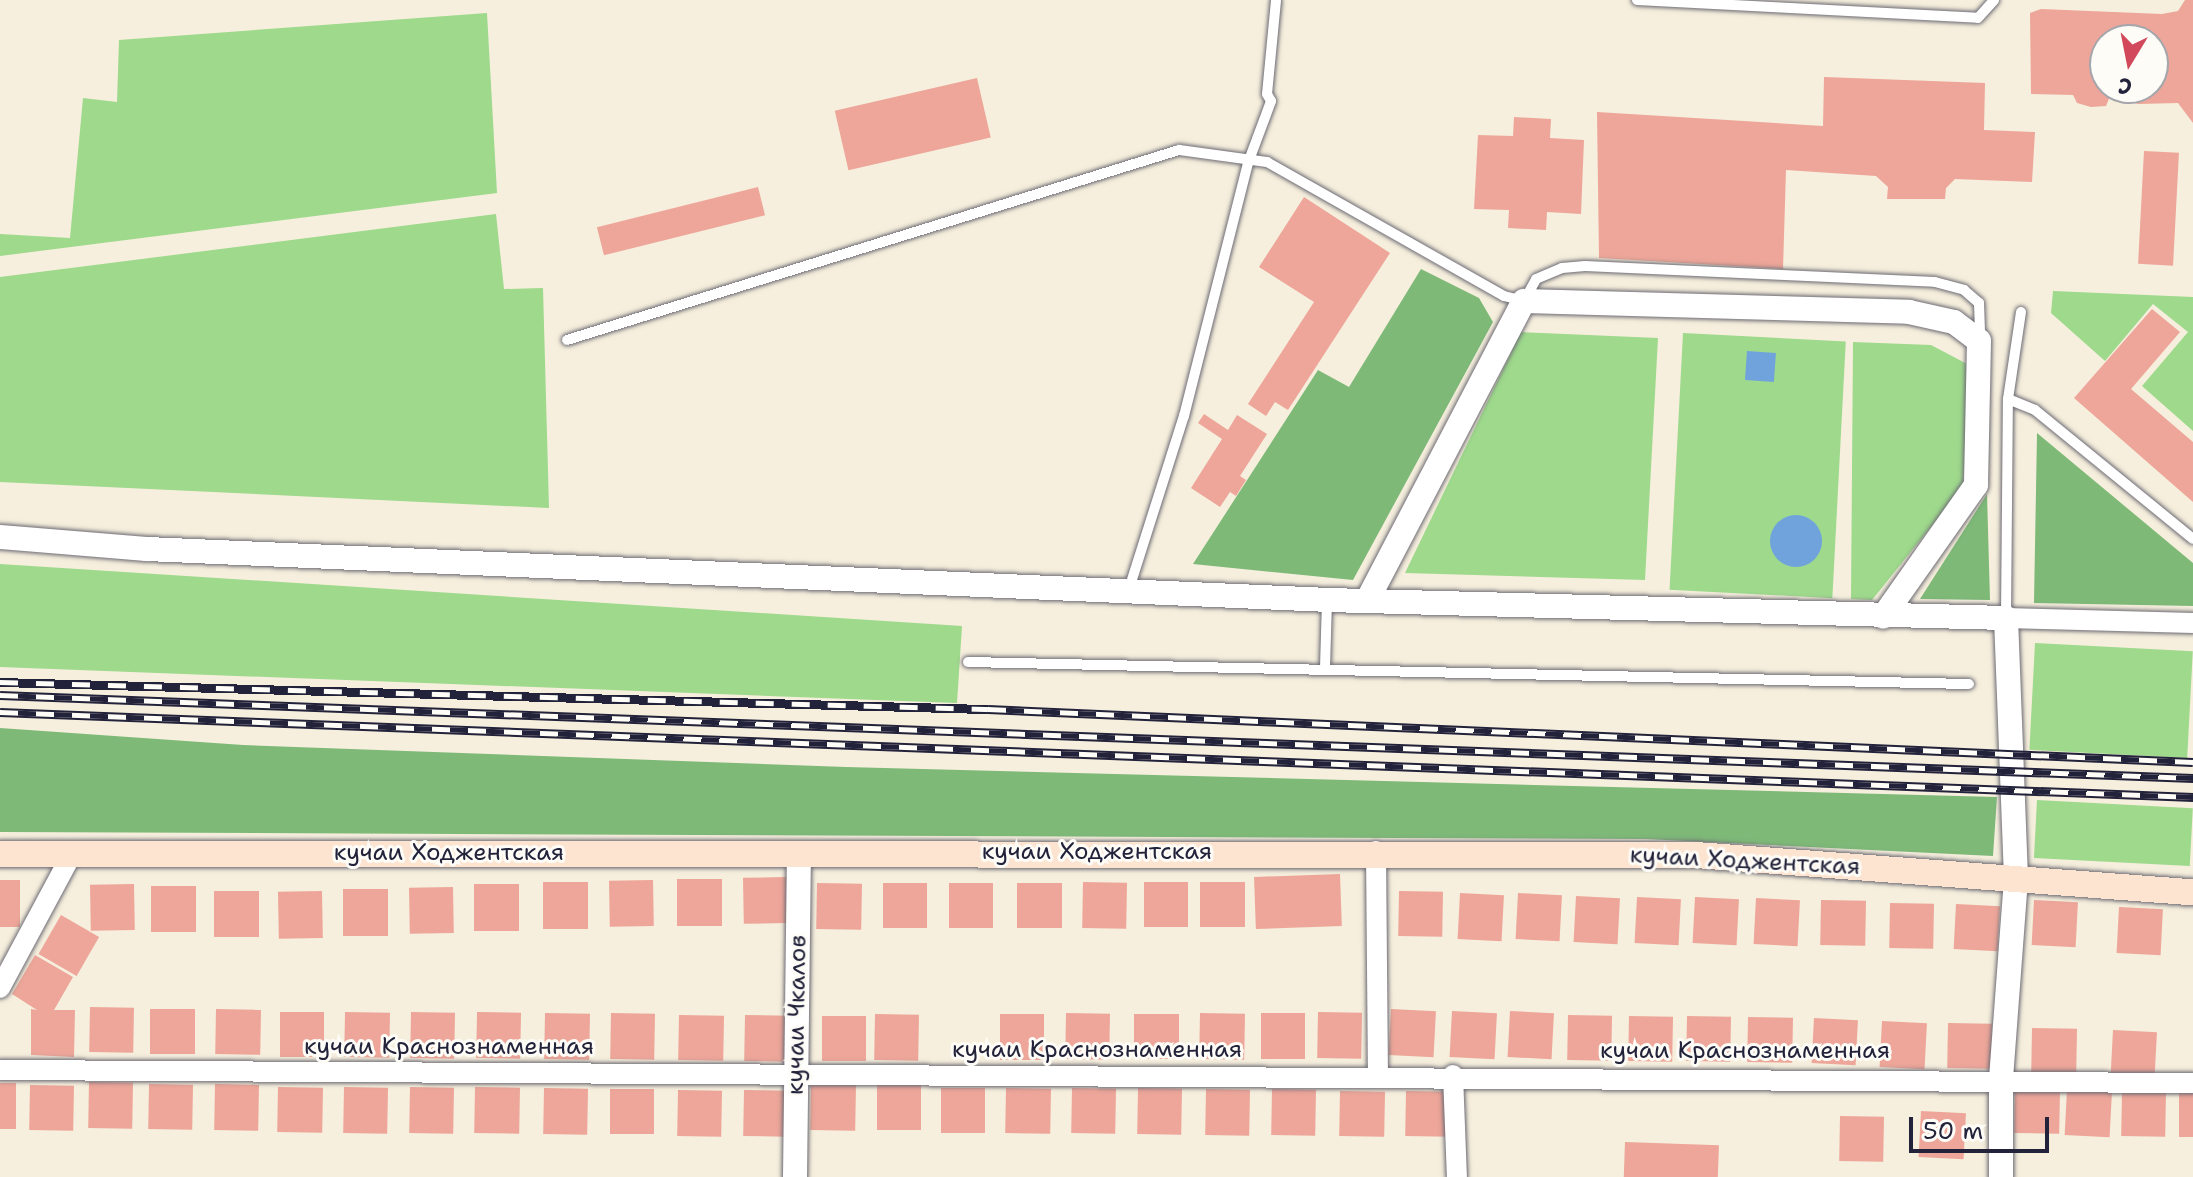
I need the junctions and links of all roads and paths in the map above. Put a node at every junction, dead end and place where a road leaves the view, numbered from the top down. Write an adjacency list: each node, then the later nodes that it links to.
1 (1276, 0): 4 (lane)
2 (1637, 0): 3 (lane)
3 (1994, 0)
4 (1248, 163): 5 (lane); 7 (lane); 12 (lane)
5 (1524, 301): 8 (street); 8 (lane); 13 (street)
6 (2021, 312): 9 (lane)
7 (567, 340)
8 (1979, 341): 15 (street)
9 (2008, 399): 11 (lane); 16 (lane)
10 (0, 537): 12 (street)
11 (2193, 539)
12 (1128, 591): 14 (street)
13 (1368, 599): 14 (street); 15 (street)
14 (1327, 600): 19 (lane)
15 (1883, 617): 16 (street)
16 (2006, 618): 17 (street); 25 (street)
17 (2193, 623)
18 (968, 662): 19 (lane)
19 (1325, 668): 20 (lane)
20 (1969, 684)
21 (1376, 851): 22 (main road, кучаи Ходжентская); 25 (main road, кучаи Ходжентская); 29 (street)
22 (799, 853): 24 (main road, кучаи Ходжентская); 31 (street, кучаи Чкалов)
23 (0, 854): 24 (main road, кучаи Ходжентская)
24 (72, 854): 27 (street)
25 (2016, 879): 26 (main road, кучаи Ходжентская); 32 (street)
26 (2193, 892)
27 (0, 988)
28 (0, 1070): 31 (street, кучаи Краснознаменная)
29 (1378, 1075): 30 (street, кучаи Краснознаменная); 31 (street, кучаи Краснознаменная)
30 (1453, 1075): 32 (street, кучаи Краснознаменная); 35 (street)
31 (796, 1076): 34 (street, кучаи Чкалов)
32 (2001, 1078): 33 (street, кучаи Краснознаменная); 36 (street)
33 (2193, 1083)
34 (795, 1177)
35 (1457, 1177)
36 (2001, 1177)

